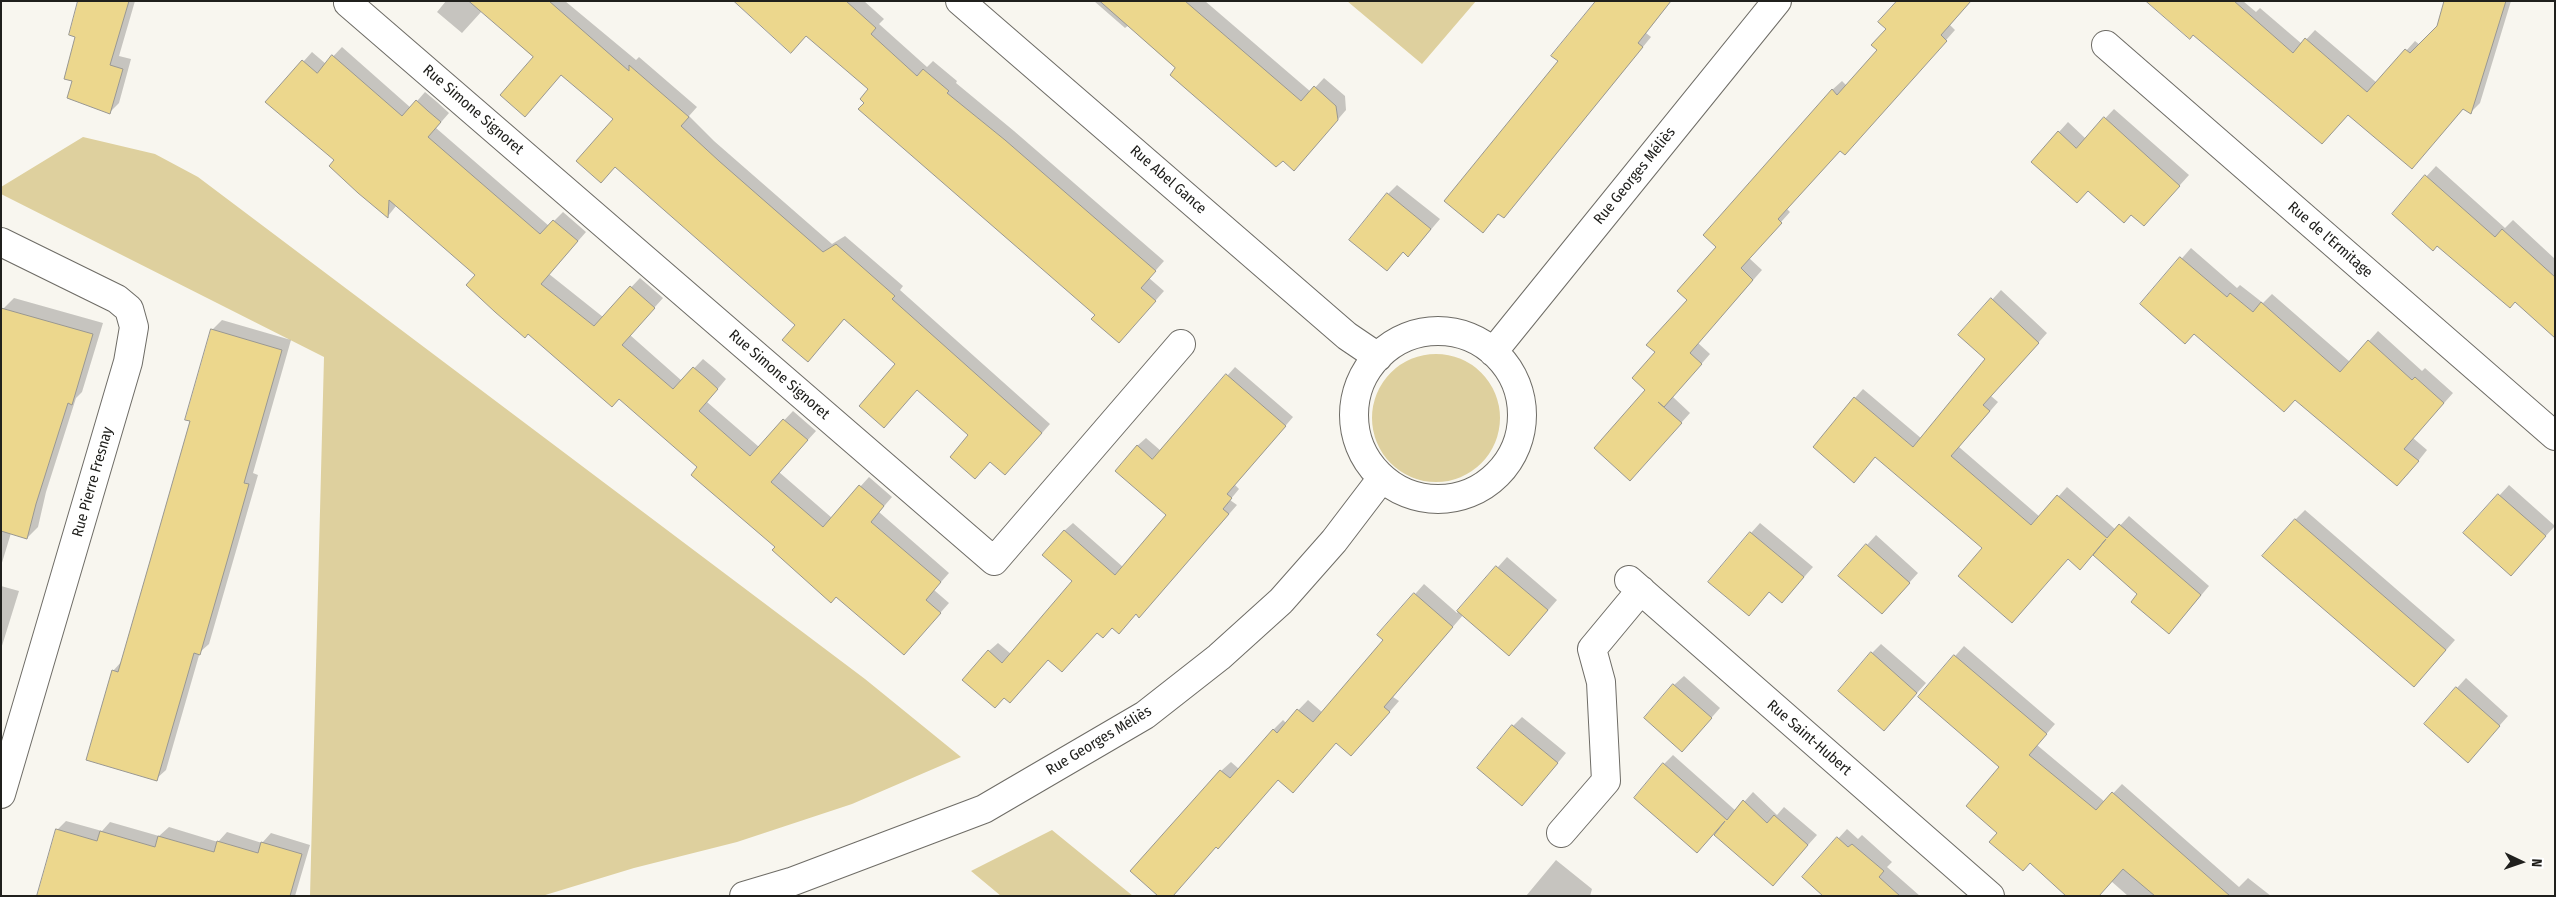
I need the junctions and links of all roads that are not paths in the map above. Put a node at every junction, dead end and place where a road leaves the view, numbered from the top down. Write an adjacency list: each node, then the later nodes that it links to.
1 (350, 1): 6 (street, Rue Simone Signoret)
2 (960, 1): 8 (street, Rue Abel Gance)
3 (1777, 1): 7 (street, Rue Georges Méliès)
4 (2106, 44): 9 (street, Rue de l'Ermitage)
5 (1, 242): 11 (street, Rue Pierre Fresnay)
6 (1181, 344)
7 (1493, 352): 8 (street); 10 (street)
8 (1378, 357): 10 (street)
9 (2555, 436)
10 (1382, 478): 13 (street, Rue Georges Méliès)
11 (1, 794)
12 (1561, 833): 14 (street, Rue Saint-Hubert)
13 (744, 896)
14 (1990, 896)

